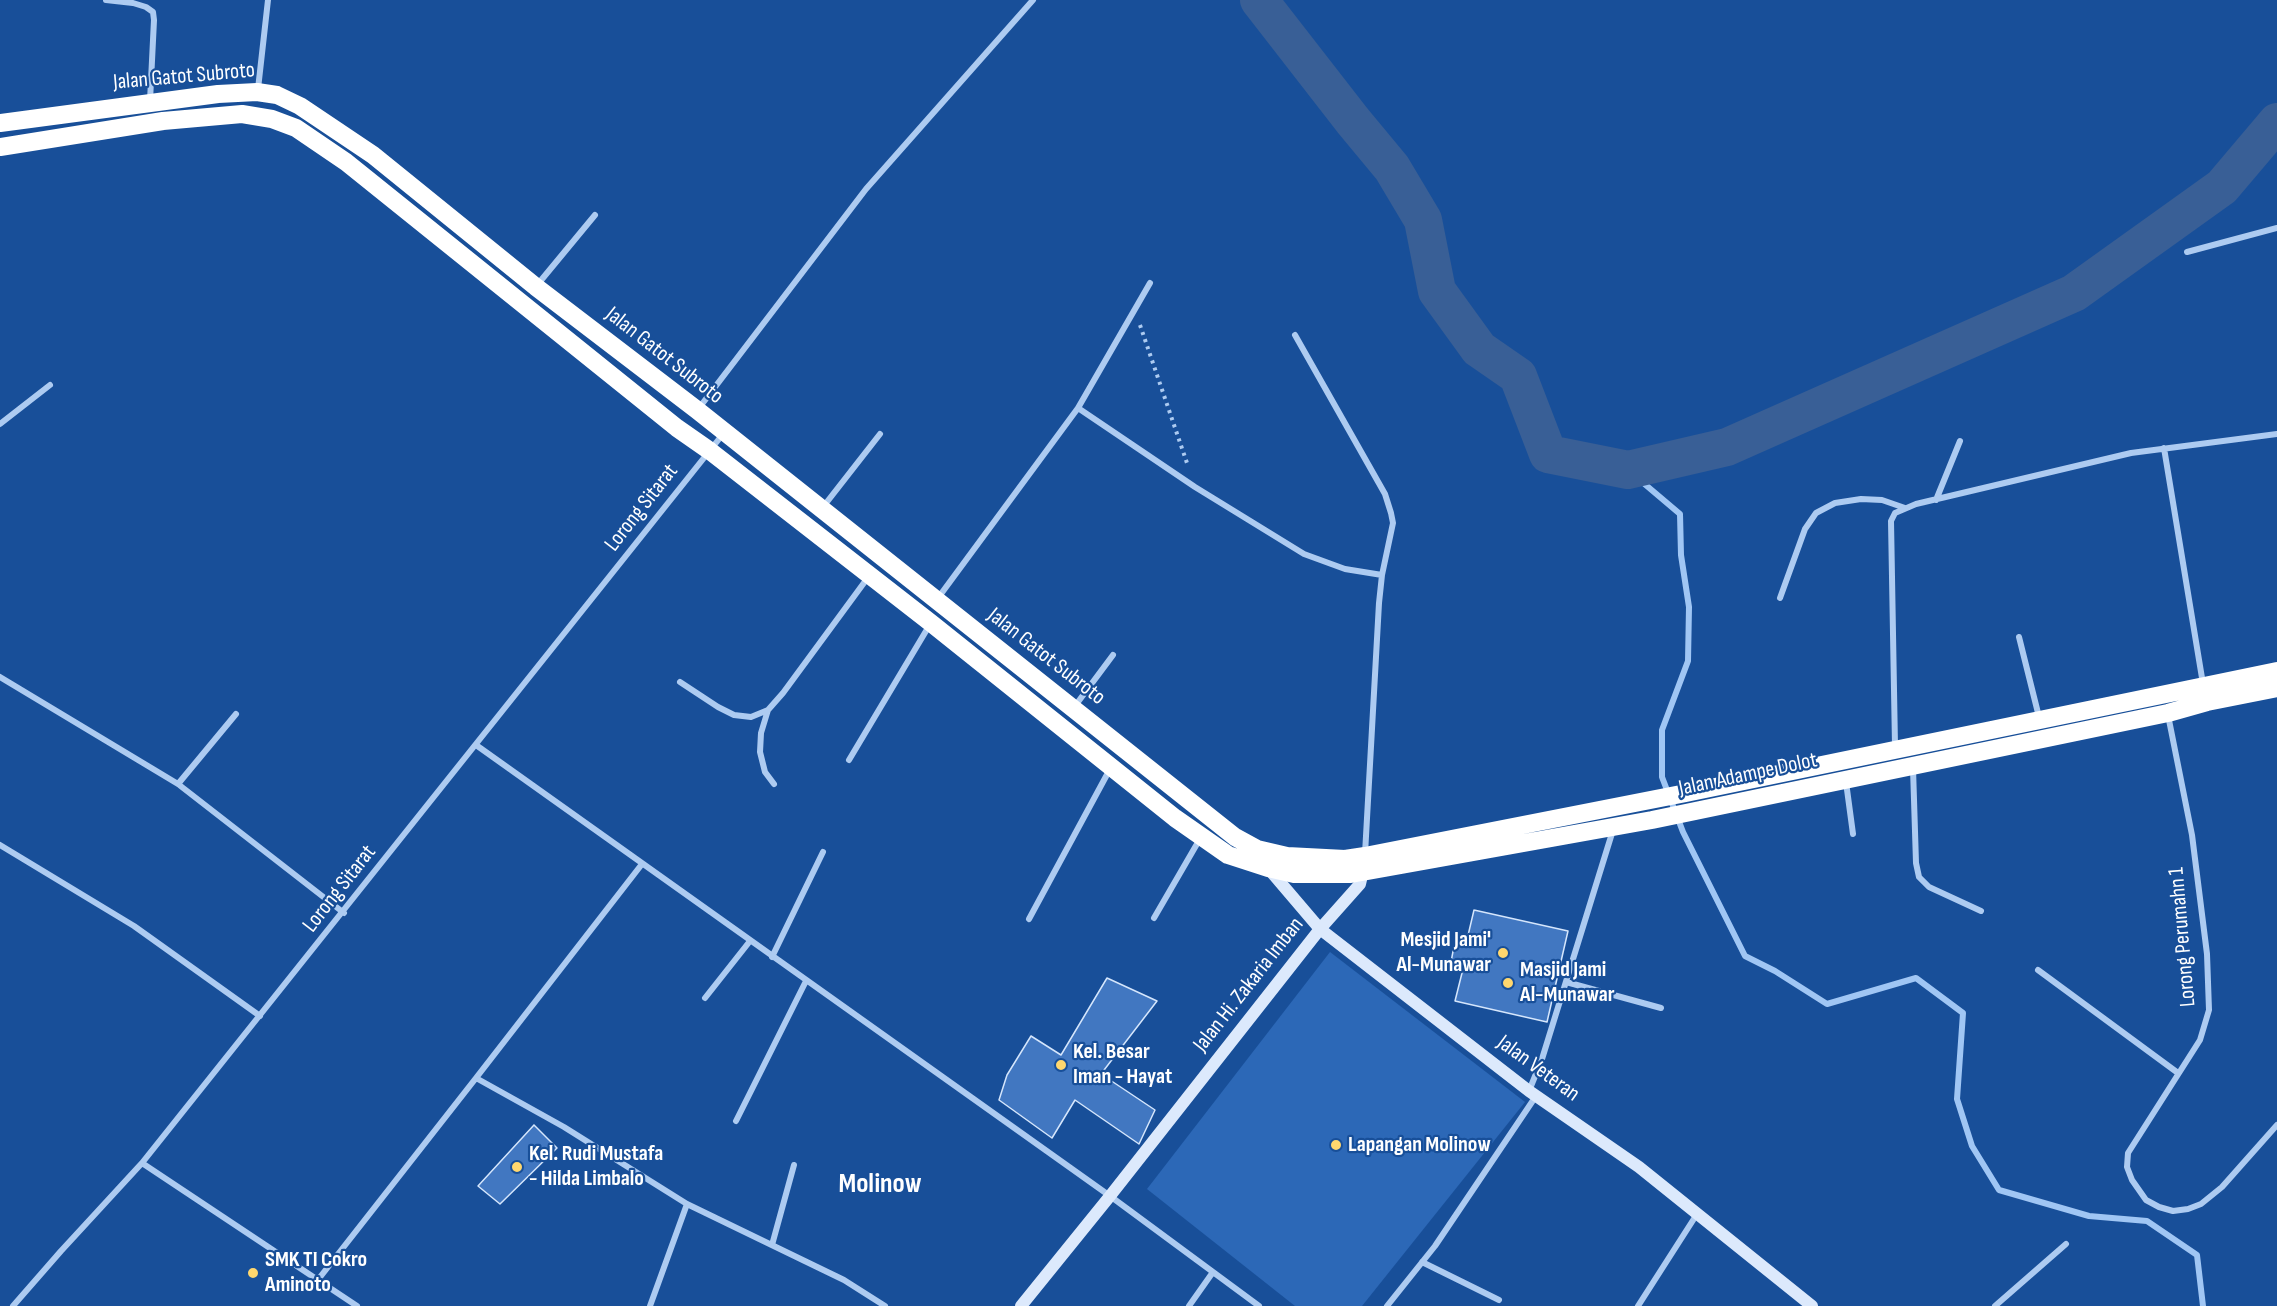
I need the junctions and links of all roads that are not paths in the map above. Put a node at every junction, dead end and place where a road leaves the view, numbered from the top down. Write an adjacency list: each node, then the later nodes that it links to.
1 (106, 0): 5 (street)
2 (268, 0): 4 (street)
3 (1033, 0): 16 (street)
4 (258, 84): 5 (highway, Jalan Gatot Subroto); 12 (highway, Jalan Gatot Subroto)
5 (150, 102): 6 (highway, Jalan Gatot Subroto)
6 (0, 123)
7 (0, 147): 23 (highway, Jalan Gatot Subroto)
8 (595, 215): 12 (street)
9 (2277, 228): 10 (street)
10 (2187, 252)
11 (1150, 283): 15 (street)
12 (536, 287): 16 (highway, Jalan Gatot Subroto)
13 (1295, 335): 28 (street)
14 (50, 385): 17 (street)
15 (1078, 408): 28 (street); 30 (street)
16 (697, 410): 18 (highway, Jalan Gatot Subroto)
17 (0, 424)
18 (723, 433): 23 (street, Lorong Sitarat); 26 (highway, Jalan Gatot Subroto)
19 (880, 434): 26 (street)
20 (2277, 434): 22 (street)
21 (1960, 441): 24 (street)
22 (2164, 448): 24 (street); 38 (street)
23 (710, 451): 27 (highway, Jalan Gatot Subroto); 45 (street, Lorong Sitarat)
24 (1936, 500): 25 (street)
25 (1905, 507): 29 (street); 46 (street)
26 (821, 510): 30 (highway, Jalan Gatot Subroto)
27 (870, 575): 31 (highway, Jalan Gatot Subroto); 41 (street)
28 (1382, 575): 64 (street)
29 (1780, 598)
30 (936, 601): 40 (highway, Jalan Gatot Subroto)
31 (931, 623): 47 (street); 49 (highway, Jalan Gatot Subroto)
32 (2019, 637): 44 (street)
33 (1113, 655): 40 (street)
34 (2277, 671): 38 (highway, Jalan Adampe Dolot)
35 (0, 677): 52 (street)
36 (680, 682): 41 (street)
37 (2277, 688): 38 (highway, Jalan Adampe Dolot)
38 (2205, 693): 39 (highway, Jalan Adampe Dolot); 42 (highway, Jalan Adampe Dolot)
39 (2163, 694): 42 (street, Lorong Perumahn 1); 44 (highway, Jalan Adampe Dolot)
40 (1073, 709): 50 (highway, Jalan Gatot Subroto)
41 (768, 710): 53 (street)
42 (2168, 713): 48 (highway, Jalan Adampe Dolot); 79 (street, Lorong Perumahn 1)
43 (236, 714): 52 (street)
44 (2040, 720): 46 (highway, Jalan Adampe Dolot)
45 (476, 746): 63 (street); 67 (street, Lorong Sitarat)
46 (1895, 750): 64 (highway, Jalan Adampe Dolot)
47 (849, 760)
48 (1913, 764): 51 (highway, Jalan Adampe Dolot); 66 (street)
49 (1111, 766): 54 (highway, Jalan Gatot Subroto); 69 (street)
50 (1149, 769): 54 (highway); 58 (highway, Jalan Gatot Subroto)
51 (1846, 778): 55 (highway, Jalan Adampe Dolot); 56 (street)
52 (178, 784): 67 (street)
53 (774, 784)
54 (1136, 786): 57 (highway, Jalan Gatot Subroto)
55 (1614, 826): 64 (highway, Jalan Adampe Dolot); 75 (street)
56 (1853, 834)
57 (1201, 837): 62 (highway, Jalan Gatot Subroto); 68 (street)
58 (1235, 837): 60 (highway, Jalan Adampe Dolot)
59 (0, 845): 78 (street)
60 (1257, 849): 64 (highway, Jalan Adampe Dolot); 65 (street, Jalan Veteran)
61 (823, 852): 72 (street)
62 (1228, 855): 65 (highway, Jalan Adampe Dolot)
63 (642, 864): 71 (street); 80 (street)
64 (1364, 864): 65 (highway, Jalan Adampe Dolot); 70 (street, Jalan Hi. Zakaria Imban)
65 (1268, 868): 70 (street, Jalan Veteran)
66 (1981, 911)
67 (344, 913): 78 (street, Lorong Sitarat)
68 (1154, 918)
69 (1029, 919)
70 (1320, 929): 81 (street, Jalan Veteran); 86 (street, Jalan Hi. Zakaria Imban)
71 (750, 942): 72 (street); 76 (street)
72 (772, 957): 74 (street)
73 (2038, 970): 79 (street)
74 (806, 981): 82 (street); 86 (street)
75 (1566, 982): 77 (street); 81 (street)
76 (705, 998)
77 (1661, 1008)
78 (260, 1016): 84 (street, Lorong Sitarat)
79 (2178, 1073): 83 (street, Lorong Perumahn 1)
80 (476, 1078): 87 (street); 93 (street)
81 (1533, 1093): 88 (street, Jalan Veteran); 91 (street)
82 (736, 1121)
83 (2277, 1125)
84 (142, 1164): 93 (street); 95 (street, Lorong Sitarat)
85 (794, 1165): 90 (street)
86 (1110, 1196): 92 (street); 99 (street, Jalan Hi. Zakaria Imban)
87 (687, 1204): 90 (street); 97 (street)
88 (1697, 1214): 103 (street); 104 (street, Jalan Veteran)
89 (2066, 1244): 105 (street)
90 (772, 1245): 98 (street)
91 (1422, 1262): 94 (street); 102 (street)
92 (1214, 1272): 100 (street); 101 (street)
93 (317, 1281): 96 (street)
94 (1499, 1300)
95 (13, 1306)
96 (357, 1306)
97 (650, 1306)
98 (885, 1306)
99 (1021, 1306)
100 (1189, 1306)
101 (1259, 1306)
102 (1387, 1306)
103 (1638, 1306)
104 (1812, 1306)
105 (1995, 1306)

